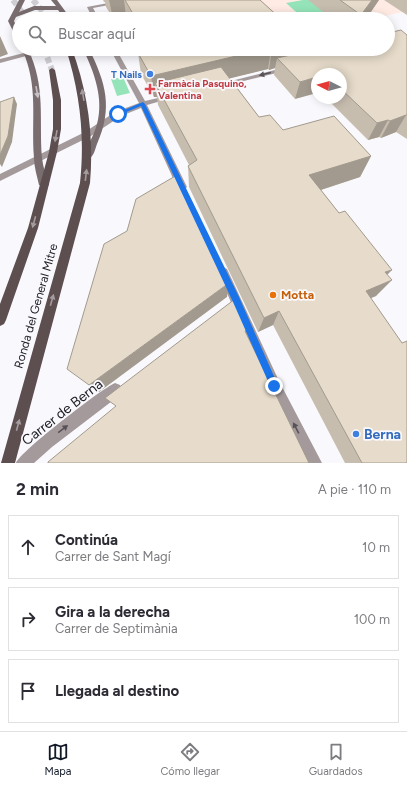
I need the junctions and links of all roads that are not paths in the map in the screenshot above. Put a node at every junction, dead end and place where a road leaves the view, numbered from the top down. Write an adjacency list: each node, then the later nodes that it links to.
1 (22, 0): 5 (main road)
2 (54, 0): 4 (main road)
3 (134, 0): 8 (street)
4 (61, 8): 6 (main road); 7 (main road)
5 (14, 12)
6 (23, 12)
7 (64, 12)
8 (92, 12)
9 (15, 56): 14 (street)
10 (28, 56): 24 (main road, Ronda del General Mitre, one-way to 24)
11 (71, 56): 21 (main road, Ronda del General Mitre, one-way to 11)
12 (89, 56): 20 (main road, Ronda del General Mitre)
13 (117, 56): 19 (street)
14 (0, 61)
15 (295, 67): 17 (street, one-way to 17)
16 (52, 70): 22 (main road, Ronda del General Mitre, one-way to 22)
17 (213, 87)
18 (175, 96): 19 (street)
19 (143, 104): 20 (street); 27 (street)
20 (101, 124): 21 (street); 23 (main road, Ronda del General Mitre)
21 (88, 134): 22 (street); 23 (main road, Ronda del General Mitre)
22 (53, 152): 24 (street); 26 (main road, Ronda del General Mitre)
23 (88, 156): 31 (main road, Ronda del General Mitre, one-way to 23)
24 (38, 160): 25 (street); 26 (main road, Ronda del General Mitre)
25 (0, 178)
26 (44, 185): 29 (main road, Ronda del General Mitre, one-way to 29)
27 (187, 196)
28 (217, 260): 33 (street, one-way to 28)
29 (0, 320)
30 (127, 381): 32 (street, Carrer de Berna, one-way to 30)
31 (8, 463)
32 (22, 463)
33 (315, 463)

